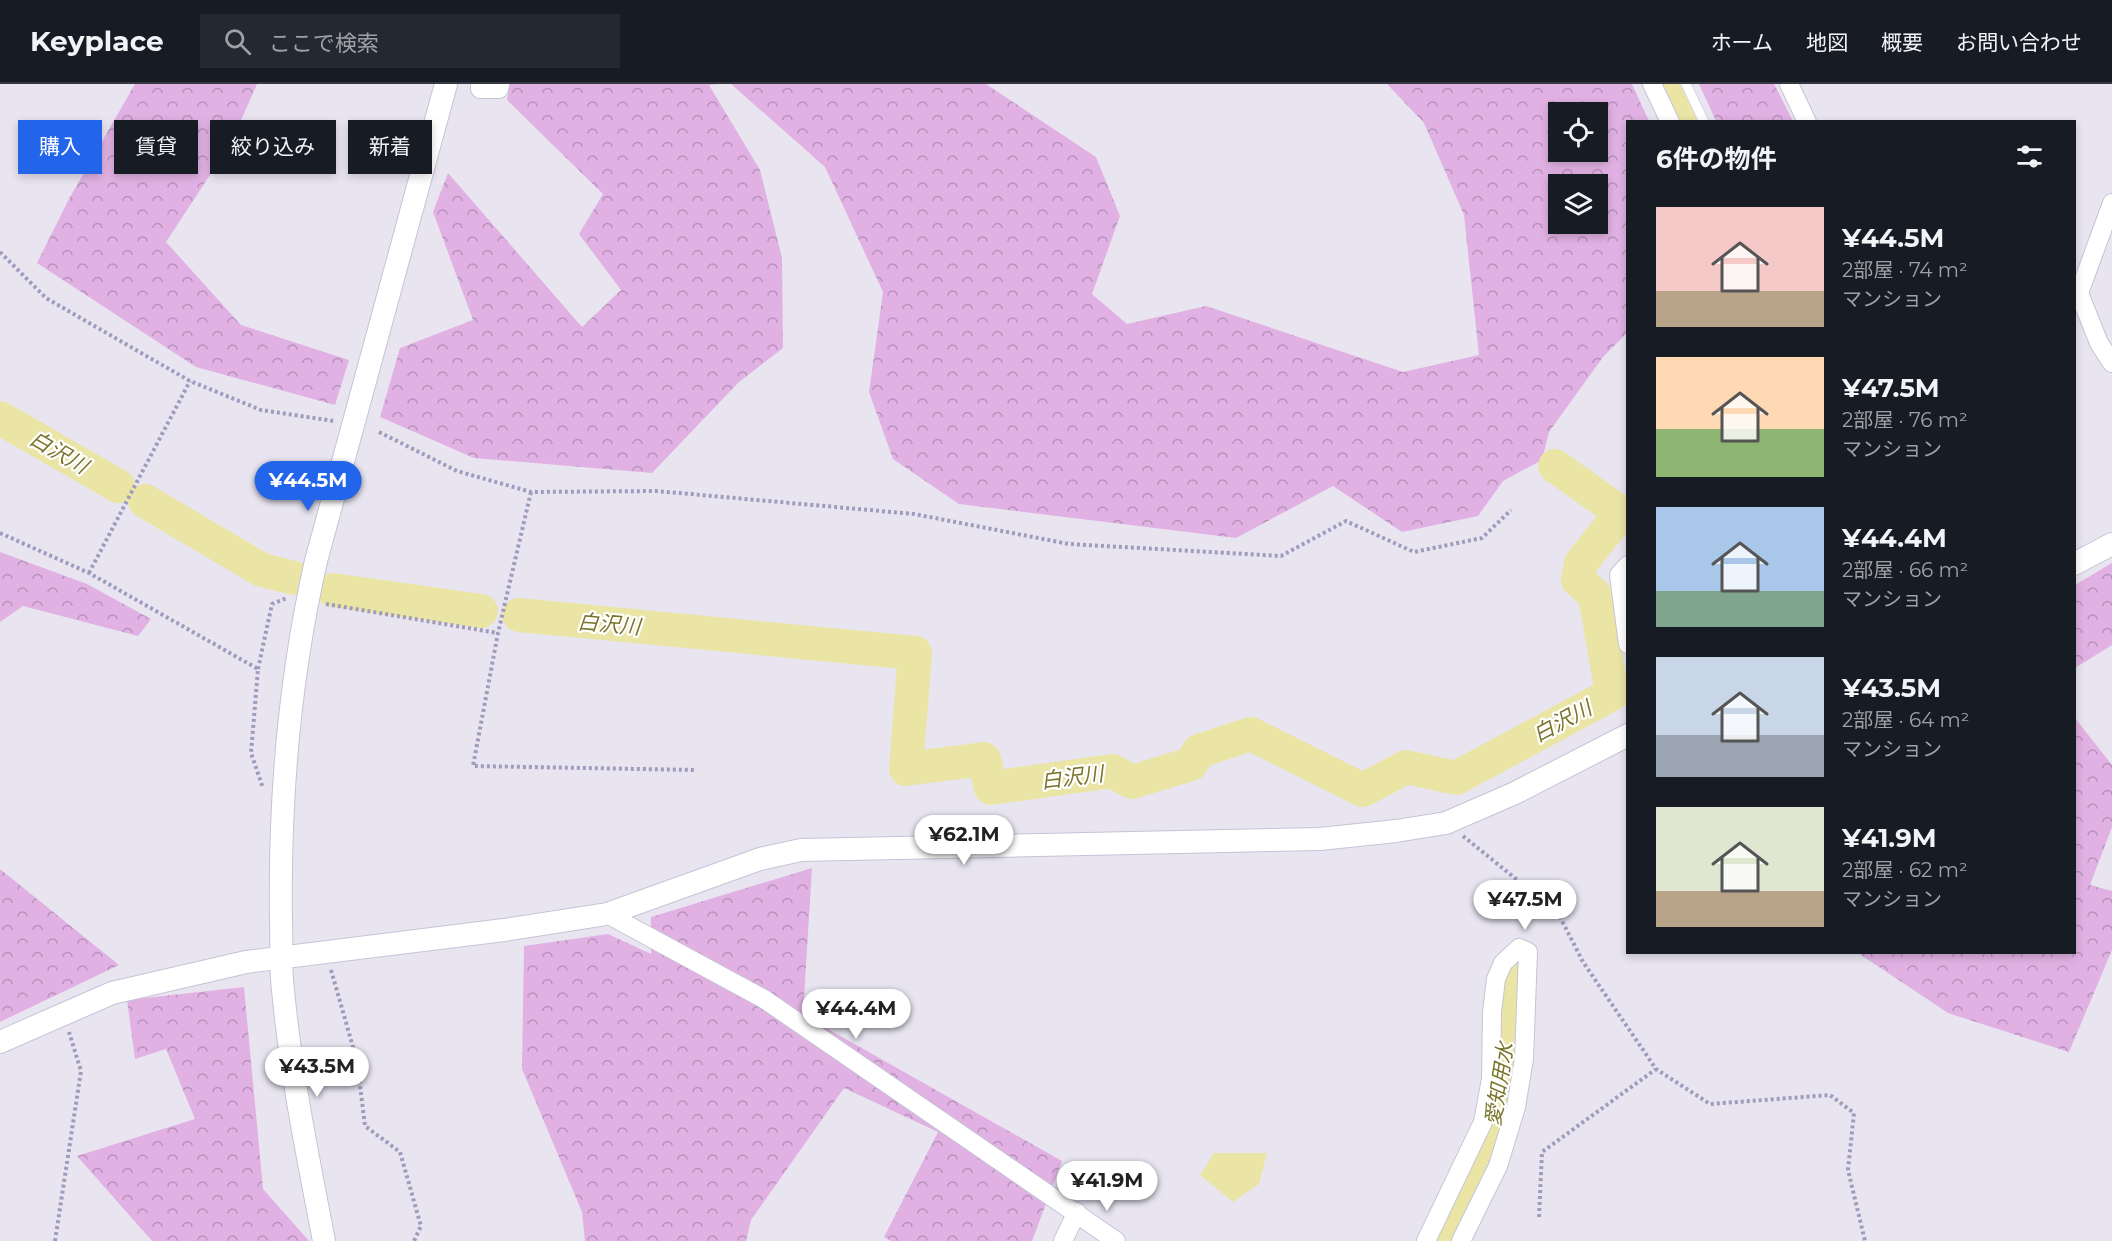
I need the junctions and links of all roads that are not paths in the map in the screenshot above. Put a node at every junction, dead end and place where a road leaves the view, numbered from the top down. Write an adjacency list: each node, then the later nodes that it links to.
1 (446, 84): 18 (street)
2 (480, 84): 3 (street)
3 (500, 84)
4 (1652, 84): 7 (street)
5 (1686, 84): 8 (lane)
6 (1789, 84): 9 (street)
7 (1669, 120)
8 (1703, 120)
9 (1806, 120)
10 (2112, 203): 11 (street)
11 (2112, 363)
12 (2112, 544): 13 (street)
13 (2076, 563)
14 (1626, 567): 15 (street)
15 (1626, 629)
16 (1626, 736): 17 (street)
17 (607, 914): 18 (street); 20 (street)
18 (280, 959): 19 (street); 21 (street)
19 (0, 1042)
20 (1077, 1212): 22 (street); 23 (street)
21 (324, 1241)
22 (1063, 1241)
23 (1116, 1241)
24 (1426, 1241): 25 (street)
25 (1461, 1241)

